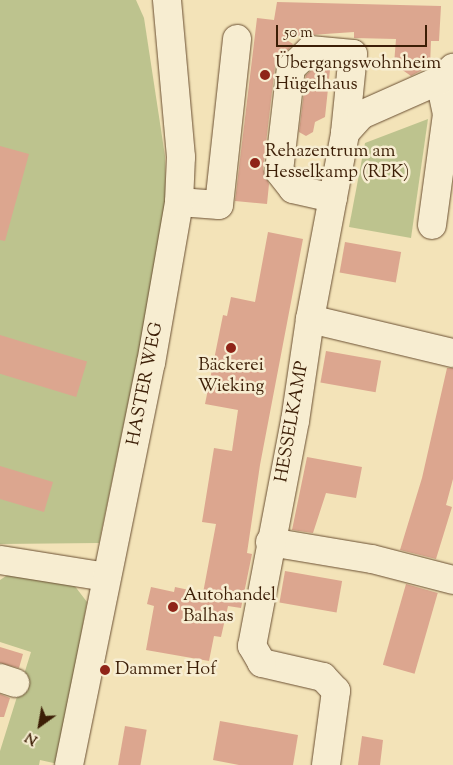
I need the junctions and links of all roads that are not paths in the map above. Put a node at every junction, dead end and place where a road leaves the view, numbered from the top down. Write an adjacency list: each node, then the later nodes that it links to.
1 (167, 0): 6 (street, HASTER WEG)
2 (237, 39): 6 (street)
3 (447, 74): 4 (street); 7 (street)
4 (345, 133): 5 (street, HESSELKAMP); 5 (street, HESSELKAMP)
5 (333, 198): 8 (street, HESSELKAMP)
6 (179, 202): 12 (street, HASTER WEG)
7 (432, 225)
8 (310, 319): 9 (street); 10 (street, HESSELKAMP)
9 (453, 353)
10 (270, 542): 13 (street); 15 (street, HESSELKAMP)
11 (0, 560): 12 (street)
12 (106, 577): 14 (street, HASTER WEG)
13 (453, 580)
14 (69, 765)
15 (326, 765)

